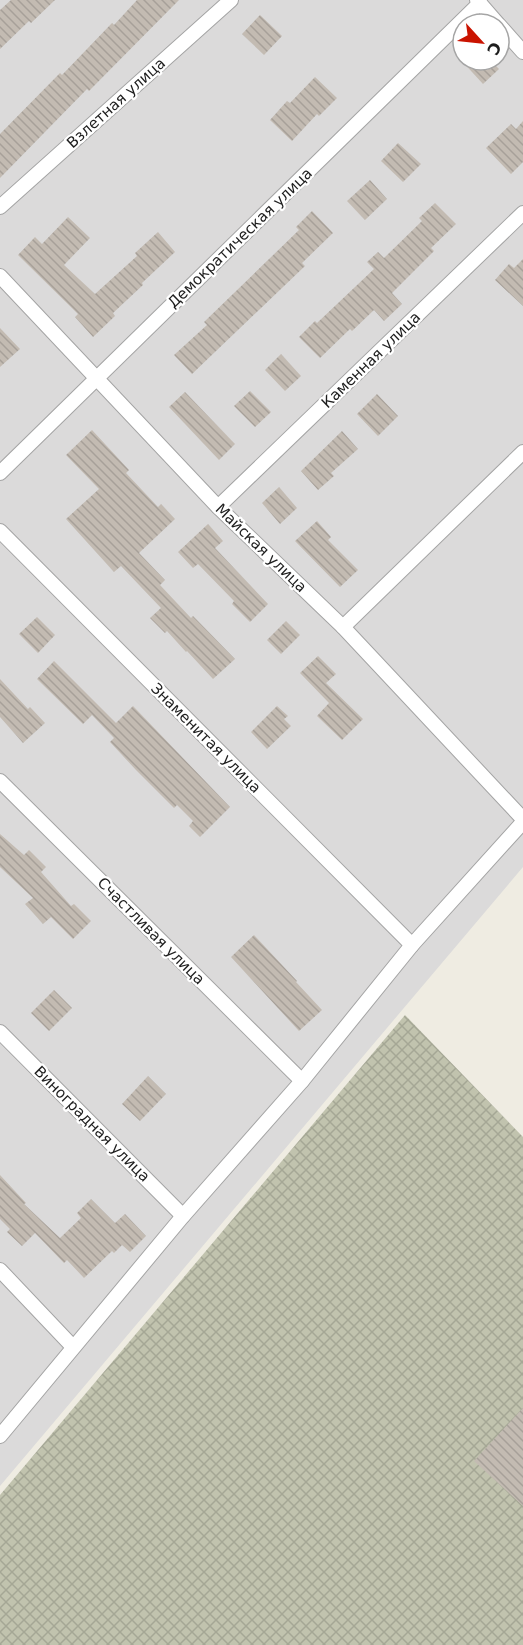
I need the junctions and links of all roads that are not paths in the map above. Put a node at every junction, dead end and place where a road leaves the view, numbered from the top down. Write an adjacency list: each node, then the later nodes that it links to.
1 (231, 0): 5 (street, Взлетная улица)
2 (478, 2): 8 (street, Демократическая улица)
3 (511, 38): 4 (street)
4 (523, 52)
5 (0, 207)
6 (523, 213): 11 (street, Каменная улица)
7 (0, 276): 8 (street, Майская улица)
8 (97, 379): 10 (street, Демократическая улица); 11 (street, Майская улица)
9 (523, 452): 13 (street)
10 (0, 473)
11 (218, 507): 13 (street, Майская улица)
12 (0, 531): 16 (street, Знаменитая улица)
13 (343, 627): 15 (street, Майская улица)
14 (0, 781): 18 (street, Счастливая улица)
15 (523, 821): 16 (street)
16 (412, 945): 18 (street)
17 (0, 1032): 19 (street, Виноградная улица)
18 (302, 1080): 19 (street)
19 (183, 1216): 21 (street)
20 (0, 1270): 21 (street)
21 (74, 1347): 22 (street)
22 (0, 1436)

